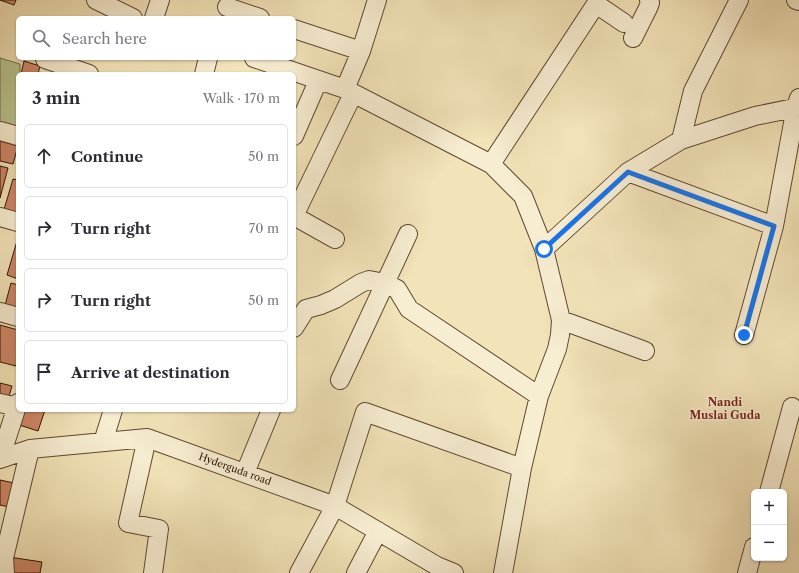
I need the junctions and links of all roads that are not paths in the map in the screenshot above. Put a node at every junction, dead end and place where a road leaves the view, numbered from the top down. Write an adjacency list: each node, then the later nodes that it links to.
1 (96, 0): 10 (street)
2 (160, 0): 11 (street)
3 (649, 0): 8 (street)
4 (739, 0): 28 (street)
5 (796, 0): 7 (street)
6 (374, 1): 14 (street)
7 (799, 1)
8 (597, 2): 29 (street)
9 (227, 8): 12 (street)
10 (129, 16)
11 (155, 16)
12 (253, 16)
13 (296, 30): 14 (street)
14 (361, 50): 23 (street)
15 (48, 60): 18 (street)
16 (208, 60): 19 (street)
17 (257, 64): 20 (street)
18 (83, 72)
19 (204, 72)
20 (286, 72)
21 (296, 75): 22 (street)
22 (318, 81): 23 (street); 26 (street)
23 (349, 92): 29 (street); 31 (street)
24 (798, 104): 28 (street); 35 (street)
25 (0, 131): 27 (street)
26 (296, 131)
27 (16, 135)
28 (681, 140): 30 (street)
29 (491, 164): 38 (street)
30 (628, 172): 35 (street); 38 (street)
31 (296, 211)
32 (0, 217): 34 (street)
33 (296, 217): 37 (street)
34 (16, 221)
35 (774, 226): 45 (street)
36 (408, 234): 39 (street)
37 (335, 239)
38 (544, 249): 43 (street)
39 (385, 283): 40 (street); 47 (street); 48 (street)
40 (300, 306): 44 (street)
41 (0, 312): 42 (street)
42 (16, 317)
43 (561, 320): 46 (street); 48 (street)
44 (296, 321)
45 (744, 335)
46 (645, 350)
47 (340, 380)
48 (539, 396): 57 (street)
49 (12, 404): 56 (street)
50 (792, 407): 59 (street)
51 (112, 412): 54 (street)
52 (270, 412): 58 (street)
53 (147, 438): 54 (street, Hyderguda road); 58 (street, Hyderguda road); 65 (street)
54 (104, 442): 55 (street, Hyderguda road)
55 (30, 449): 56 (street, Hyderguda road); 64 (street)
56 (0, 459)
57 (522, 468): 60 (street); 69 (street)
58 (245, 473): 60 (street, Hyderguda road)
59 (770, 489)
60 (335, 506): 61 (street, Hyderguda road); 66 (street)
61 (378, 531): 63 (street, Hyderguda road); 67 (street)
62 (751, 559): 70 (street)
63 (436, 570): 68 (street, Hyderguda road)
64 (5, 573)
65 (153, 573)
66 (299, 573)
67 (356, 573)
68 (454, 573)
69 (503, 573)
70 (747, 573)

